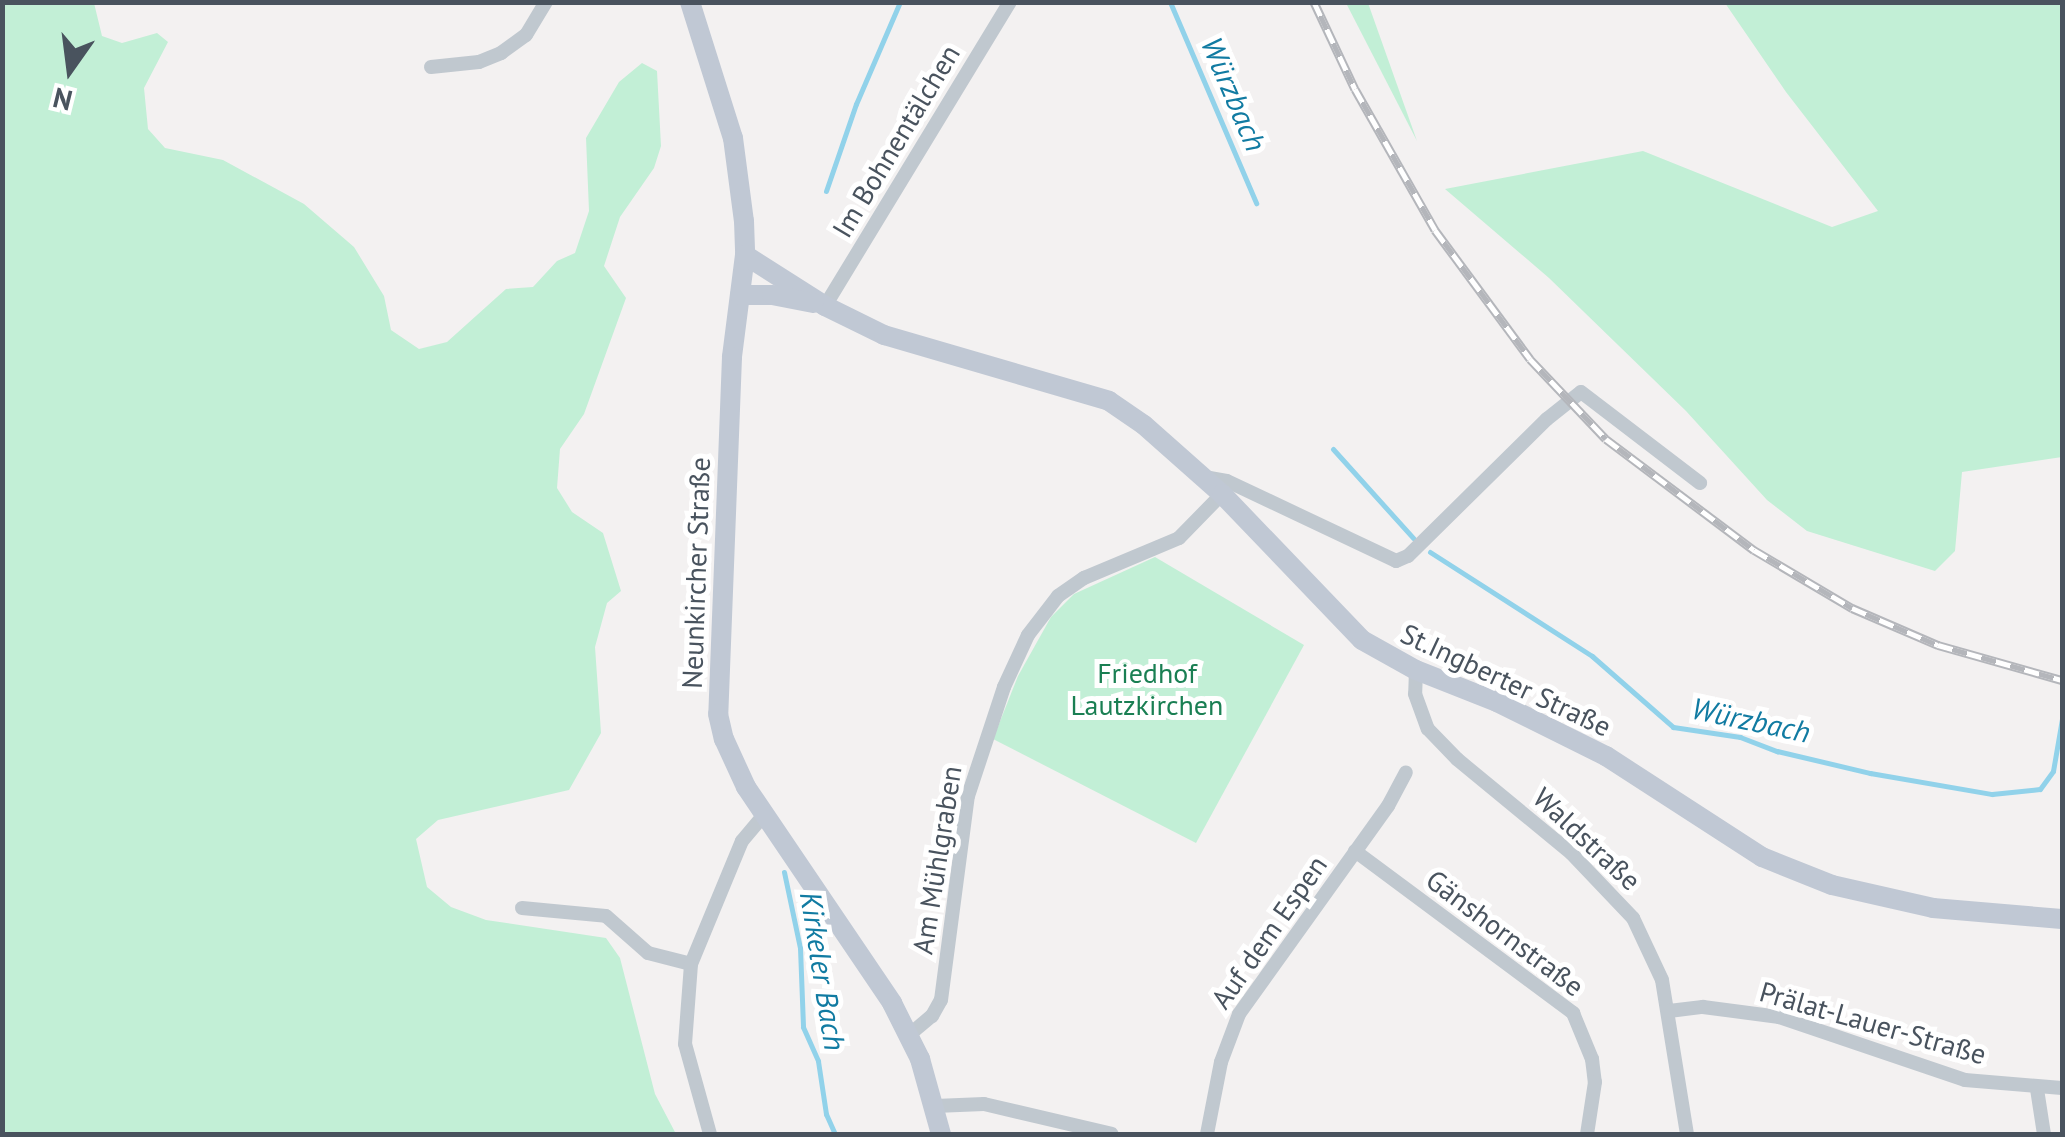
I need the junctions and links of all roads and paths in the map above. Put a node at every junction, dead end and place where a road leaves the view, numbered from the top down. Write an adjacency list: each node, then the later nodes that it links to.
1 (546, 2): 4 (street)
2 (690, 2): 5 (main road, Neunkircher Straße)
3 (1010, 2): 7 (street, Im Bohnentälchen)
4 (431, 68)
5 (745, 256): 6 (main road, Neunkircher Straße); 7 (main road, St.Ingberter Straße)
6 (740, 294): 7 (main road, St.Ingberter Straße); 13 (main road, Neunkircher Straße)
7 (825, 306): 8 (main road, St.Ingberter Straße)
8 (1203, 477): 9 (street); 10 (main road, St.Ingberter Straße)
9 (1700, 484)
10 (1222, 494): 11 (main road, St.Ingberter Straße); 19 (street, Am Mühlgraben)
11 (1416, 670): 16 (main road, St.Ingberter Straße); 18 (street, Waldstraße)
12 (1406, 772): 14 (street, Auf dem Espen)
13 (764, 814): 17 (street); 19 (main road, Neunkircher Straße)
14 (1356, 851): 27 (street, Auf dem Espen); 28 (street, Gänshornstraße)
15 (522, 908): 17 (street)
16 (2062, 919)
17 (691, 964): 24 (street)
18 (1669, 1011): 20 (street, Prälat-Lauer-Straße); 29 (street, Waldstraße)
19 (909, 1034): 22 (main road, Neunkircher Straße)
20 (2037, 1088): 21 (street, Prälat-Lauer-Straße); 30 (street)
21 (2062, 1088)
22 (935, 1106): 23 (street); 25 (main road, Neunkircher Straße)
23 (1073, 1131): 26 (street)
24 (710, 1134)
25 (941, 1134)
26 (1112, 1134)
27 (1206, 1134)
28 (1587, 1134)
29 (1687, 1134)
30 (2044, 1134)

